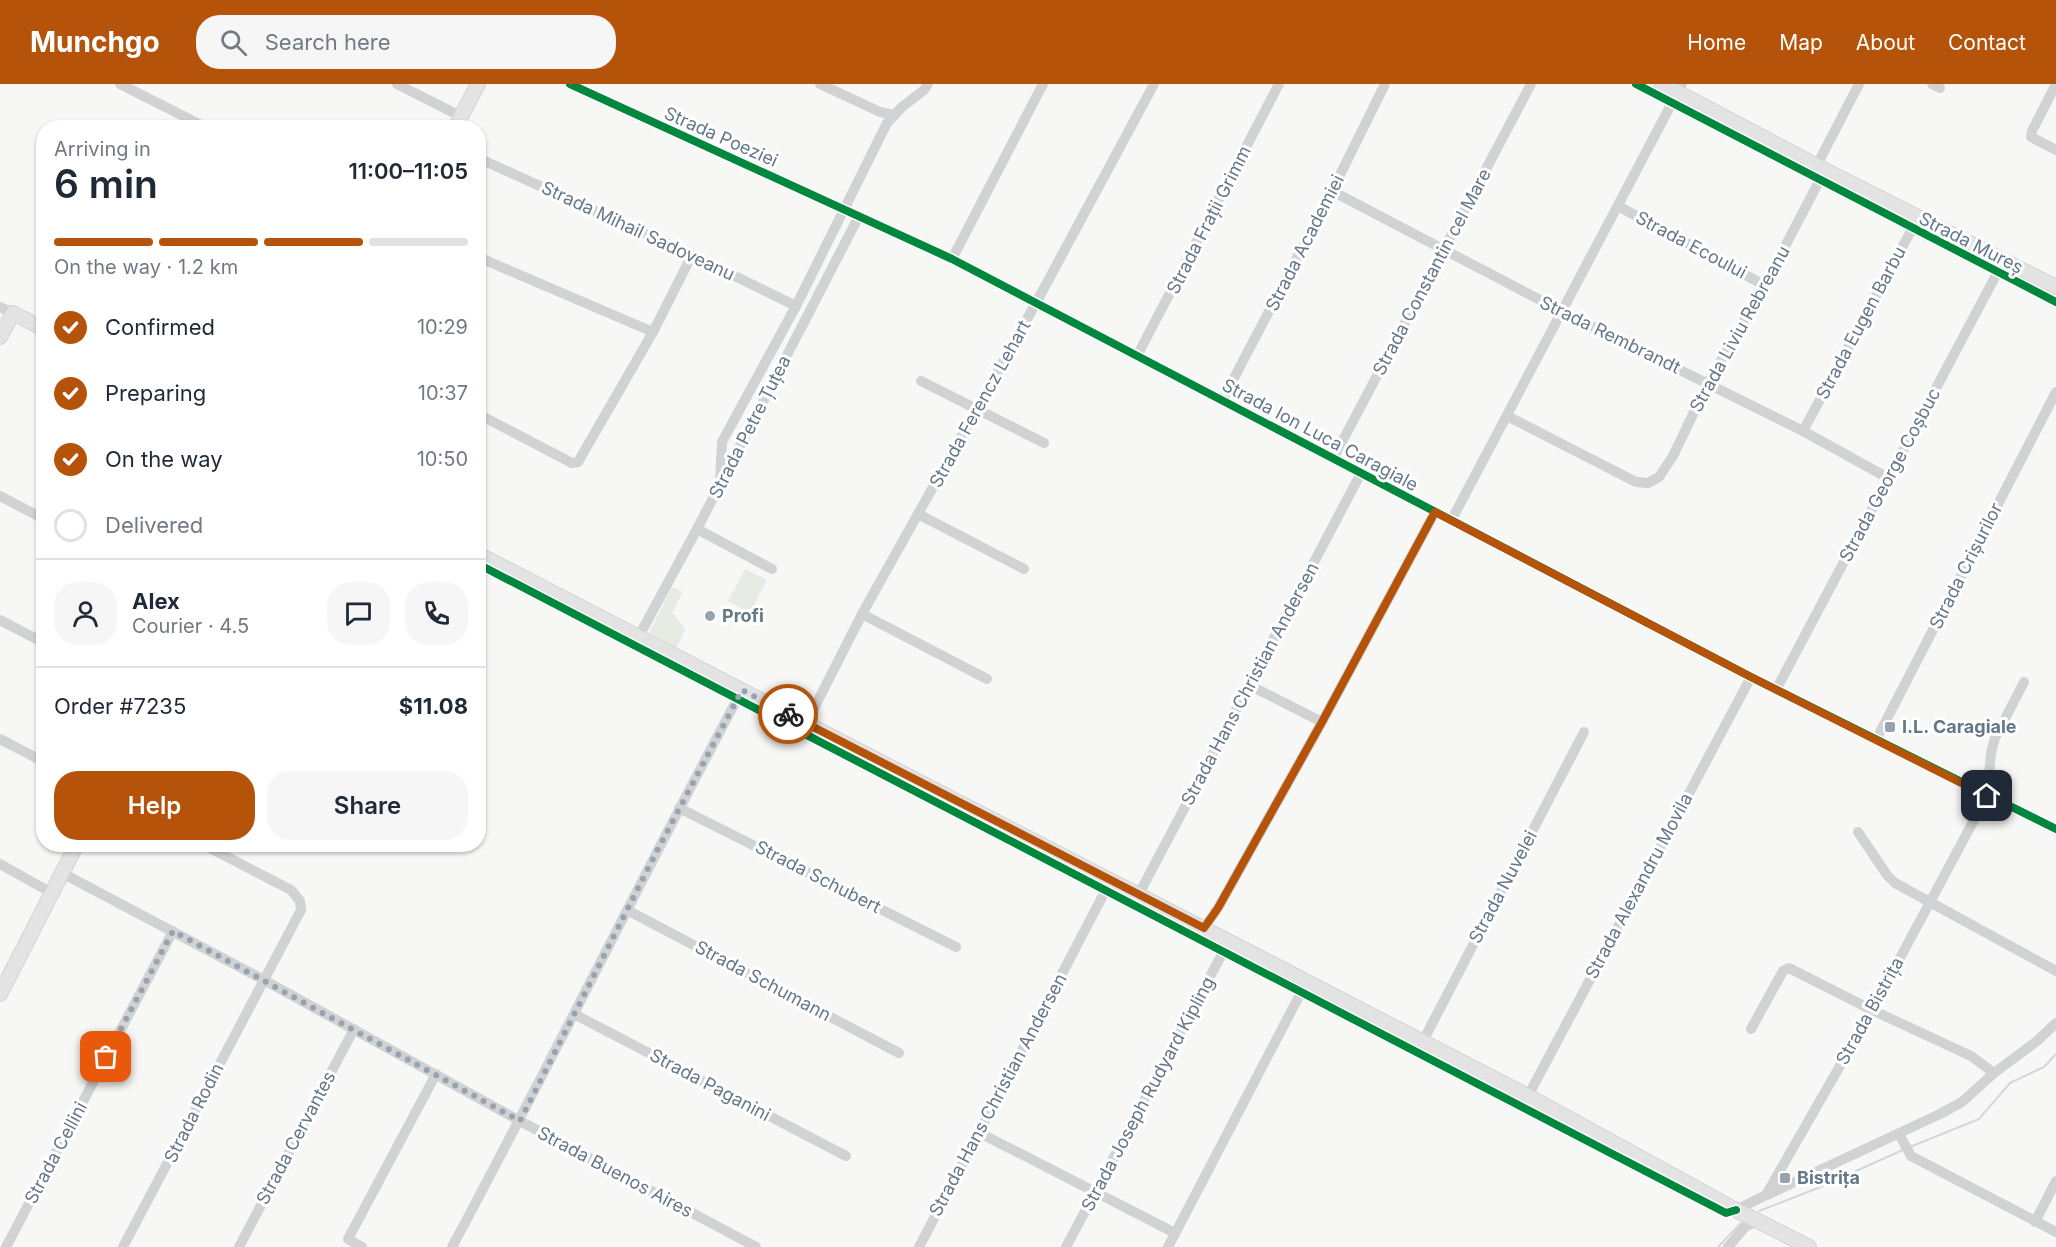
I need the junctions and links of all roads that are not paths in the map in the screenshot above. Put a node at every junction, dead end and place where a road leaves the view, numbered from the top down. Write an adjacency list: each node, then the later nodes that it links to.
1 (120, 84): 15 (street)
2 (397, 84): 19 (street)
3 (478, 84): 20 (street)
4 (570, 84): 26 (street, Strada Poeziei)
5 (820, 84): 17 (street)
6 (928, 84): 17 (street)
7 (1043, 84): 32 (street)
8 (1154, 84): 36 (street, Strada Ferencz Lehart)
9 (1279, 84): 44 (street, Strada Frații Grimm)
10 (1385, 84): 24 (street, Strada Academiei)
11 (1531, 84): 29 (street, Strada Constantin cel Mare)
12 (1662, 84): 16 (street, Strada Mureș)
13 (1859, 84): 23 (street, Strada Liviu Rebreanu)
14 (2056, 84): 21 (street)
15 (131, 87): 18 (street)
16 (1680, 88): 23 (street, Strada Mureș); 25 (street)
17 (895, 115): 26 (street)
18 (192, 120)
19 (456, 120)
20 (460, 120)
21 (2056, 150)
22 (486, 162): 30 (street, Strada Mihail Sadoveanu)
23 (1821, 168): 28 (street, Strada Mureș); 34 (street, Strada Liviu Rebreanu)
24 (1332, 191): 29 (street, Strada Rembrandt); 48 (street, Strada Academiei)
25 (1618, 206): 34 (street, Strada Ecoului); 39 (street)
26 (844, 209): 27 (street, Strada Poeziei); 38 (street)
27 (859, 216): 32 (street, Strada Ion Luca Caragiale); 40 (street, Strada Petre Țuțea)
28 (1919, 216): 33 (street, Strada Mureș); 52 (street, Strada Eugen Barbu)
29 (1443, 249): 39 (street, Strada Rembrandt); 54 (street, Strada Constantin cel Mare)
30 (692, 255): 38 (street, Strada Mihail Sadoveanu); 42 (street)
31 (486, 259): 42 (street)
32 (952, 259): 36 (street, Strada Ion Luca Caragiale)
33 (2004, 260): 35 (street, Strada Mureș); 56 (street, Strada George Coșbuc)
34 (1764, 285): 46 (street, Strada Liviu Rebreanu)
35 (2056, 287)
36 (1036, 303): 44 (street, Strada Ion Luca Caragiale); 49 (street, Strada Ferencz Lehart)
37 (6, 310): 41 (street); 43 (street)
38 (794, 310): 40 (street, Strada Mihail Sadoveanu); 57 (street)
39 (1563, 312): 46 (street, Strada Rembrandt); 50 (street)
40 (804, 321): 57 (street, Strada Petre Țuțea)
41 (36, 325)
42 (653, 332): 51 (street)
43 (0, 337)
44 (1137, 356): 48 (street, Strada Ion Luca Caragiale)
45 (921, 381): 49 (street)
46 (1708, 383): 50 (street, Strada Liviu Rebreanu); 52 (street, Strada Rembrandt)
47 (2056, 392): 81 (street, Strada Crișurilor)
48 (1222, 401): 54 (street, Strada Ion Luca Caragiale)
49 (976, 409): 53 (street); 60 (street, Strada Ferencz Lehart)
50 (1507, 416): 62 (street)
51 (486, 418)
52 (1803, 431): 56 (street, Strada Rembrandt)
53 (1044, 443)
54 (1333, 459): 55 (street, Strada Ion Luca Caragiale)
55 (1361, 473): 59 (street, Strada Ion Luca Caragiale); 74 (street, Strada Hans Christian Andersen)
56 (1888, 478): 76 (street, Strada George Coșbuc)
57 (720, 483): 63 (street, Strada Petre Țuțea)
58 (0, 496): 61 (street)
59 (1435, 512): 62 (street, Strada Ion Luca Caragiale); 77 (street)
60 (918, 514): 66 (street); 67 (street, Strada Ferencz Lehart)
61 (36, 515)
62 (1451, 520): 71 (street, Strada Ion Luca Caragiale)
63 (697, 529): 65 (street); 69 (street, Strada Petre Țuțea)
64 (486, 558): 69 (street)
65 (772, 569)
66 (1024, 569)
67 (862, 614): 72 (street); 78 (street, Strada Ferencz Lehart)
68 (0, 620): 70 (street)
69 (639, 636): 75 (street)
70 (36, 639)
71 (1751, 677): 76 (street, Strada Ion Luca Caragiale); 113 (street, Strada Alexandru Movila)
72 (987, 679)
73 (2024, 682): 83 (street)
74 (1249, 685): 77 (street); 93 (street, Strada Hans Christian Andersen)
75 (742, 690): 78 (street); 84 (street)
76 (1776, 690): 81 (street, Strada Ion Luca Caragiale)
77 (1322, 722): 96 (street)
78 (806, 724): 91 (street)
79 (1584, 732): 109 (street, Strada Nuvelei)
80 (0, 739): 82 (street)
81 (1876, 740): 83 (street, Strada Ion Luca Caragiale)
82 (36, 758)
83 (1987, 796): 85 (street, Strada Ion Luca Caragiale); 94 (street, Strada Bistrița)
84 (680, 808): 95 (street); 99 (street, Strada Schubert)
85 (2056, 829)
86 (1858, 832): 94 (street)
87 (73, 852): 90 (street)
88 (217, 852): 101 (street, Strada Rodin)
89 (0, 864): 92 (street)
90 (62, 873): 92 (street); 97 (street, Strada Buenos Aires)
91 (1111, 880): 93 (street); 115 (street, Strada Hans Christian Andersen)
92 (52, 893): 103 (street)
93 (1139, 894): 96 (street)
94 (1929, 902): 100 (street); 104 (street, Strada Bistrița)
95 (627, 910): 105 (street); 110 (street, Strada Schumann)
96 (1204, 928): 98 (street)
97 (173, 931): 101 (street, Strada Buenos Aires); 126 (street, Strada Cellini)
98 (1229, 941): 102 (street); 119 (street, Strada Joseph Rudyard Kipling)
99 (956, 947)
100 (2056, 971)
101 (264, 980): 107 (street, Strada Buenos Aires); 127 (street, Strada Rodin)
102 (1307, 981): 109 (street); 125 (street)
103 (0, 994)
104 (1872, 1010): 108 (street); 111 (street); 120 (street, Strada Bistrița)
105 (574, 1014): 114 (street); 117 (street, Strada Paganini)
106 (2056, 1023): 111 (street)
107 (354, 1029): 112 (street, Strada Buenos Aires); 128 (street, Strada Cervantes)
108 (1751, 1029)
109 (1423, 1041): 113 (street)
110 (899, 1053)
111 (1994, 1073): 116 (street)
112 (436, 1074): 114 (street, Strada Buenos Aires); 129 (street)
113 (1528, 1096): 121 (street)
114 (520, 1121): 130 (street); 131 (street, Strada Buenos Aires)
115 (978, 1132): 119 (street); 132 (street, Strada Hans Christian Andersen)
116 (1899, 1134): 120 (street); 123 (street)
117 (846, 1156)
118 (2056, 1181): 123 (street)
119 (1096, 1192): 125 (street); 133 (street, Strada Joseph Rudyard Kipling)
120 (1767, 1195): 121 (street)
121 (1736, 1210): 122 (street)
122 (1757, 1221): 135 (street); 136 (street)
123 (2035, 1222): 124 (street)
124 (2056, 1232)
125 (1175, 1233): 134 (street)
126 (6, 1247)
127 (123, 1247)
128 (239, 1247)
129 (362, 1247)
130 (452, 1247)
131 (756, 1247)
132 (919, 1247)
133 (1066, 1247)
134 (1168, 1247)
135 (1728, 1247)
136 (1809, 1247)

